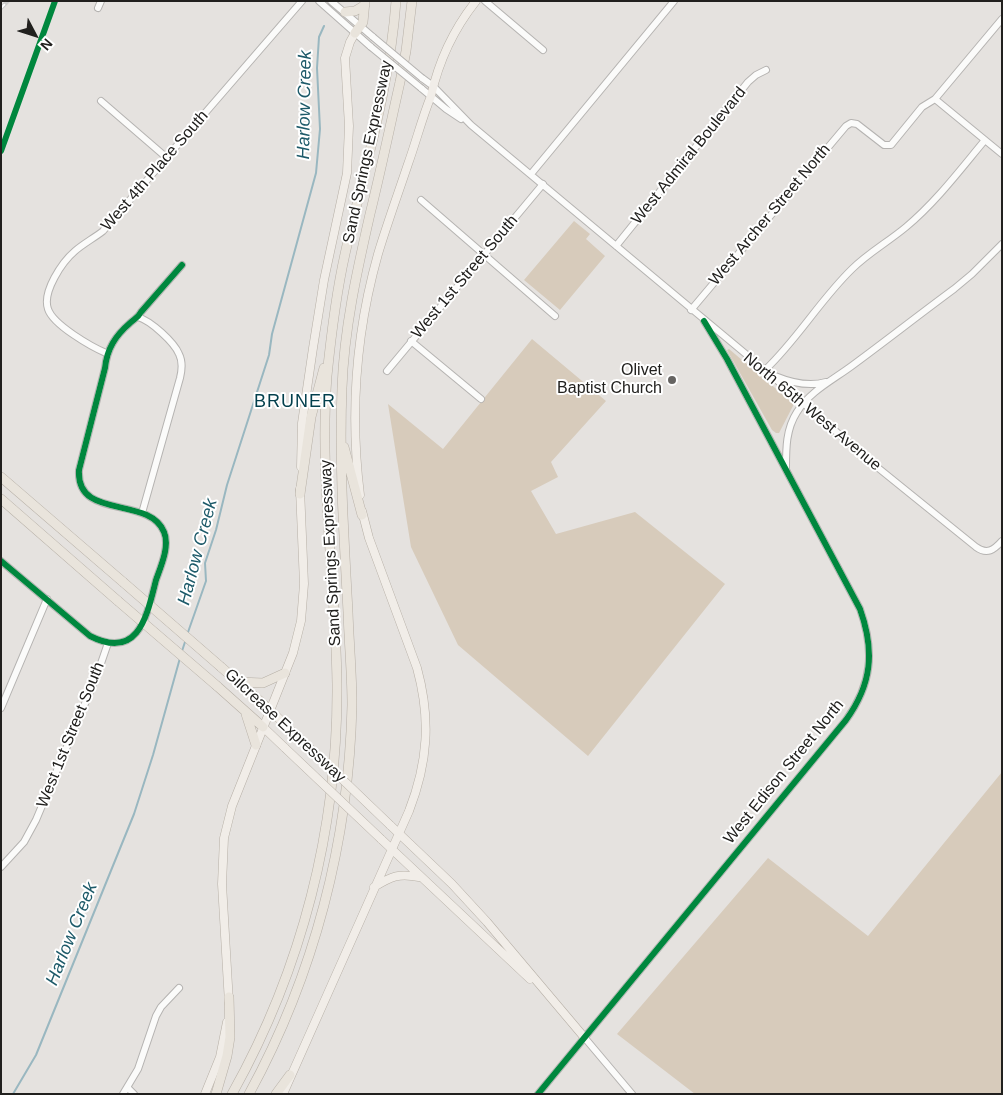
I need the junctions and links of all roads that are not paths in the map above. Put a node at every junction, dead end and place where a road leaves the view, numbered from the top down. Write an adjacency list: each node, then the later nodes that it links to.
1 (101, 1): 11 (street)
2 (302, 1): 25 (street, West 4th Place South)
3 (319, 1): 15 (street)
4 (331, 1): 12 (street)
5 (396, 1): 38 (highway, Sand Springs Expressway)
6 (412, 1): 45 (highway, Sand Springs Expressway)
7 (476, 1): 18 (main road)
8 (485, 1): 16 (street)
9 (674, 1): 26 (street)
10 (365, 3): 12 (highway); 14 (highway)
11 (98, 8)
12 (345, 12): 14 (street)
13 (1002, 19): 20 (street)
14 (361, 26): 15 (highway); 18 (street, bridge)
15 (355, 34): 19 (street, bridge); 48 (main road)
16 (543, 50)
17 (766, 70): 30 (street, West Admiral Boulevard)
18 (433, 86): 19 (main road); 22 (street)
19 (431, 96): 22 (street); 51 (main road)
20 (935, 99): 23 (street); 33 (street, West Archer Street North)
21 (101, 101): 25 (street)
22 (471, 125): 26 (street, North 65th West Avenue)
23 (985, 140): 24 (street); 40 (street)
24 (1002, 154)
25 (167, 158): 39 (street, West 4th Place South)
26 (531, 174): 27 (street, North 65th West Avenue)
27 (543, 184): 30 (street, North 65th West Avenue); 31 (street, West 1st Street South)
28 (421, 200): 31 (street)
29 (1002, 244): 42 (street)
30 (616, 246): 33 (street, North 65th West Avenue)
31 (484, 254): 34 (street); 37 (street, West 1st Street South)
32 (182, 265): 35 (street)
33 (691, 310): 36 (street, North 65th West Avenue)
34 (555, 316)
35 (138, 317): 39 (street); 50 (street)
36 (704, 321): 40 (street, North 65th West Avenue); 46 (street, West Edison Street North)
37 (411, 341): 41 (street, West 1st Street South); 43 (street)
38 (331, 342): 48 (highway); 77 (highway, Sand Springs Expressway)
39 (106, 353): 50 (street, West 1st Street South)
40 (765, 370): 42 (street); 44 (street, North 65th West Avenue)
41 (387, 371)
42 (830, 381): 44 (street)
43 (481, 399)
44 (803, 403): 46 (street); 52 (street, North 65th West Avenue)
45 (340, 432): 51 (highway); 78 (highway, Sand Springs Expressway)
46 (786, 469): 71 (street, West Edison Street North)
47 (1, 477): 57 (highway, Gilcrease Expressway, bridge)
48 (300, 494): 56 (main road)
49 (1, 499): 60 (highway, Gilcrease Expressway, bridge)
50 (142, 514): 55 (street, West 1st Street South)
51 (362, 515): 63 (main road)
52 (1002, 541)
53 (1, 561): 54 (street)
54 (47, 599): 55 (street); 58 (street)
55 (108, 643): 65 (street, West 1st Street South)
56 (285, 673): 57 (highway); 59 (main road)
57 (238, 682): 59 (highway, Gilcrease Expressway)
58 (1, 708)
59 (270, 710): 61 (main road); 63 (main road, Gilcrease Expressway, bridge)
60 (245, 711): 61 (highway, Gilcrease Expressway); 62 (highway)
61 (263, 727): 62 (main road); 64 (main road, Gilcrease Expressway, bridge)
62 (256, 745): 70 (main road)
63 (399, 833): 64 (main road); 69 (main road, Gilcrease Expressway)
64 (391, 849): 66 (main road, Gilcrease Expressway); 67 (main road)
65 (1, 867)
66 (421, 878): 67 (main road); 69 (main road, Gilcrease Expressway)
67 (374, 887): 72 (main road)
68 (179, 988): 73 (street)
69 (548, 995): 71 (main road, Gilcrease Expressway)
70 (229, 997): 75 (main road); 76 (highway)
71 (584, 1037): 81 (street, West Edison Street North); 82 (street)
72 (290, 1076): 79 (highway); 80 (main road)
73 (125, 1091): 74 (street)
74 (134, 1094)
75 (205, 1094)
76 (216, 1094)
77 (232, 1094)
78 (249, 1094)
79 (276, 1094)
80 (283, 1094)
81 (538, 1094)
82 (632, 1094)

